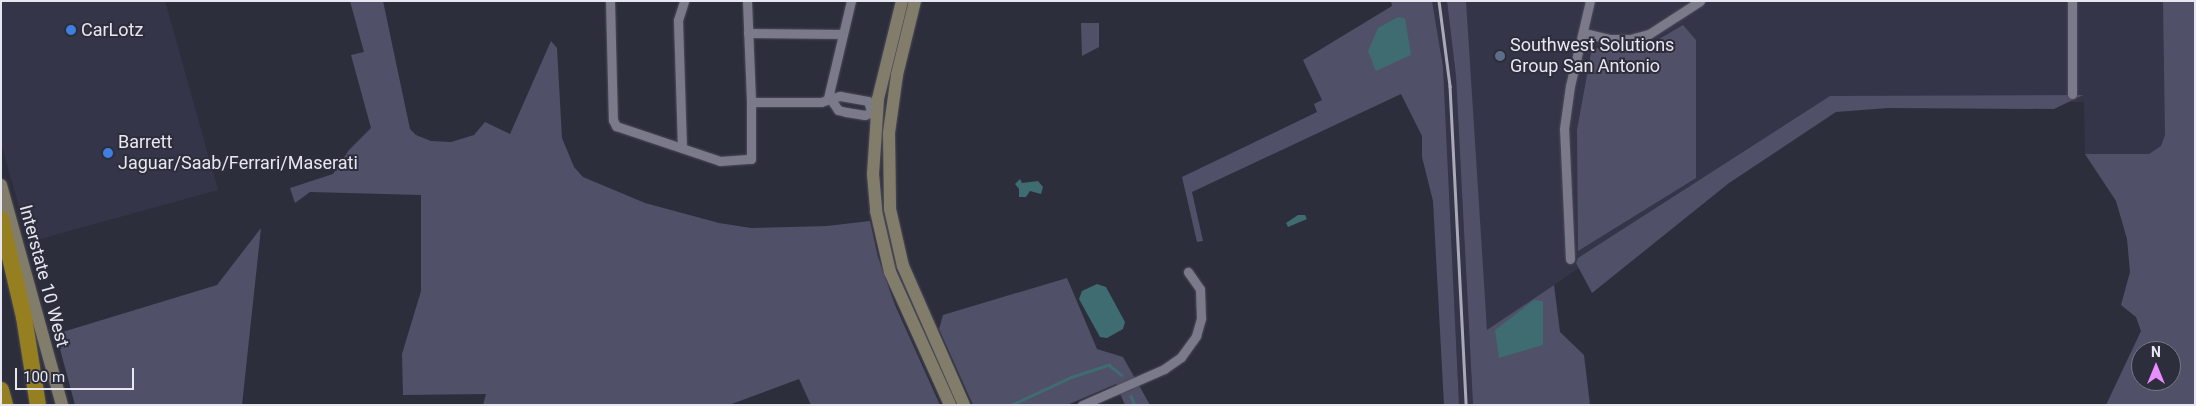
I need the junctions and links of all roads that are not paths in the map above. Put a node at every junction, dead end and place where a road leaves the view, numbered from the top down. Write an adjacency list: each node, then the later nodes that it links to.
1 (610, 1): 19 (street)
2 (684, 1): 19 (street)
3 (747, 1): 11 (street)
4 (851, 1): 12 (street)
5 (902, 1): 17 (main road)
6 (915, 1): 30 (main road)
7 (1590, 1): 10 (street)
8 (1700, 1): 10 (street)
9 (2072, 1): 13 (street)
10 (1584, 32): 22 (street)
11 (748, 33): 12 (street); 16 (street)
12 (843, 34): 15 (street)
13 (2072, 94)
14 (848, 98): 15 (street); 17 (street); 18 (street)
15 (830, 99): 16 (street); 18 (street)
16 (750, 102): 19 (street)
17 (874, 110): 18 (street); 29 (main road)
18 (846, 112)
19 (682, 148)
20 (1, 185): 28 (main road, Interstate 10 West)
21 (1, 219): 27 (highway)
22 (1570, 259)
23 (1188, 272): 25 (street)
24 (1, 390): 26 (highway)
25 (1103, 397): 31 (street); 32 (street)
26 (6, 405)
27 (38, 405)
28 (62, 405)
29 (950, 405)
30 (964, 405)
31 (1082, 405)
32 (1090, 405)

